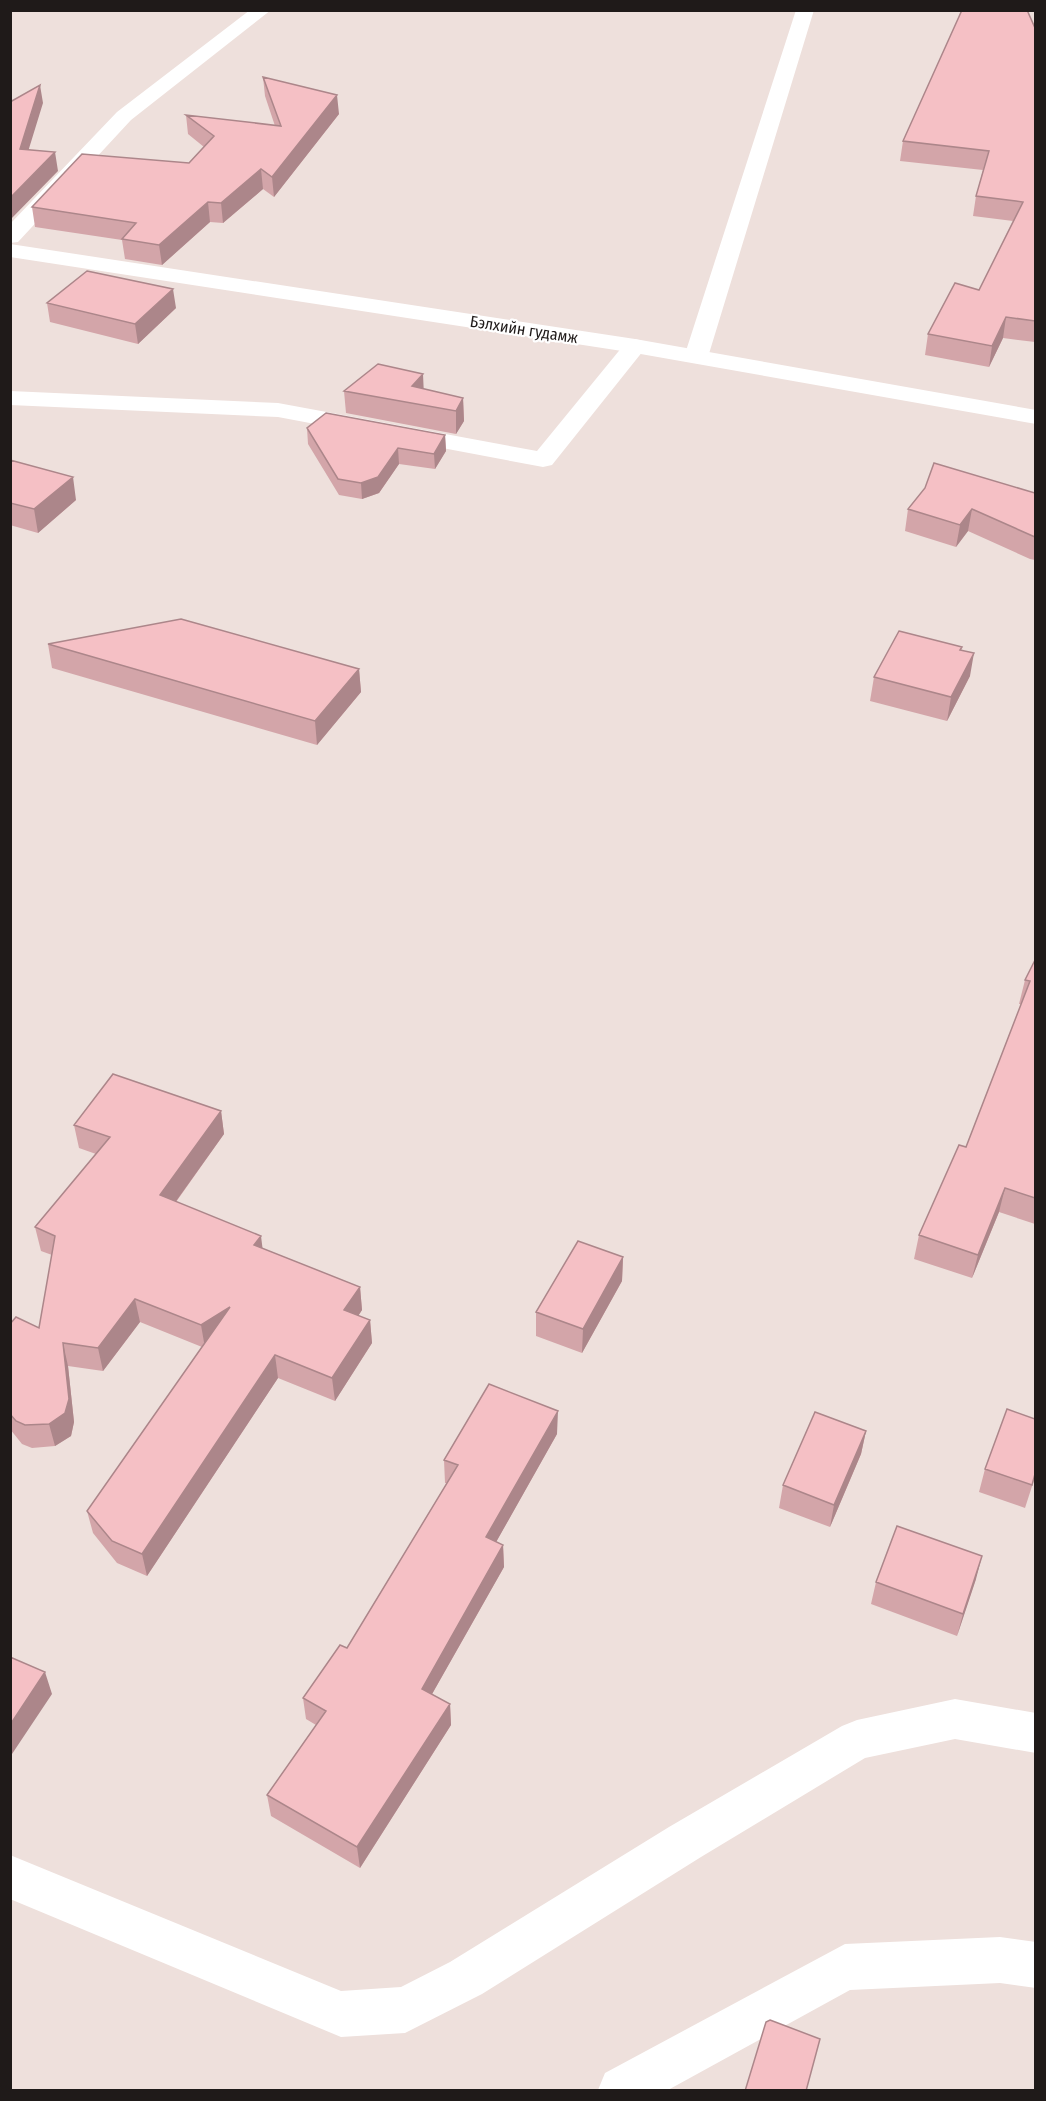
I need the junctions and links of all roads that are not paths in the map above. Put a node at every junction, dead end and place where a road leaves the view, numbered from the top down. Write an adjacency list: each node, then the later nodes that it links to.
1 (262, 10): 3 (street)
2 (805, 10): 6 (street)
3 (10, 237)
4 (10, 250): 5 (street, Бэлхийн гудамж)
5 (635, 346): 6 (street, Бэлхийн гудамж); 7 (street)
6 (696, 357): 8 (street, Бэлхийн гудамж)
7 (10, 398)
8 (1035, 417)
9 (1035, 1733): 10 (street)
10 (10, 1877)
11 (1035, 1965): 12 (street)
12 (622, 2091)

